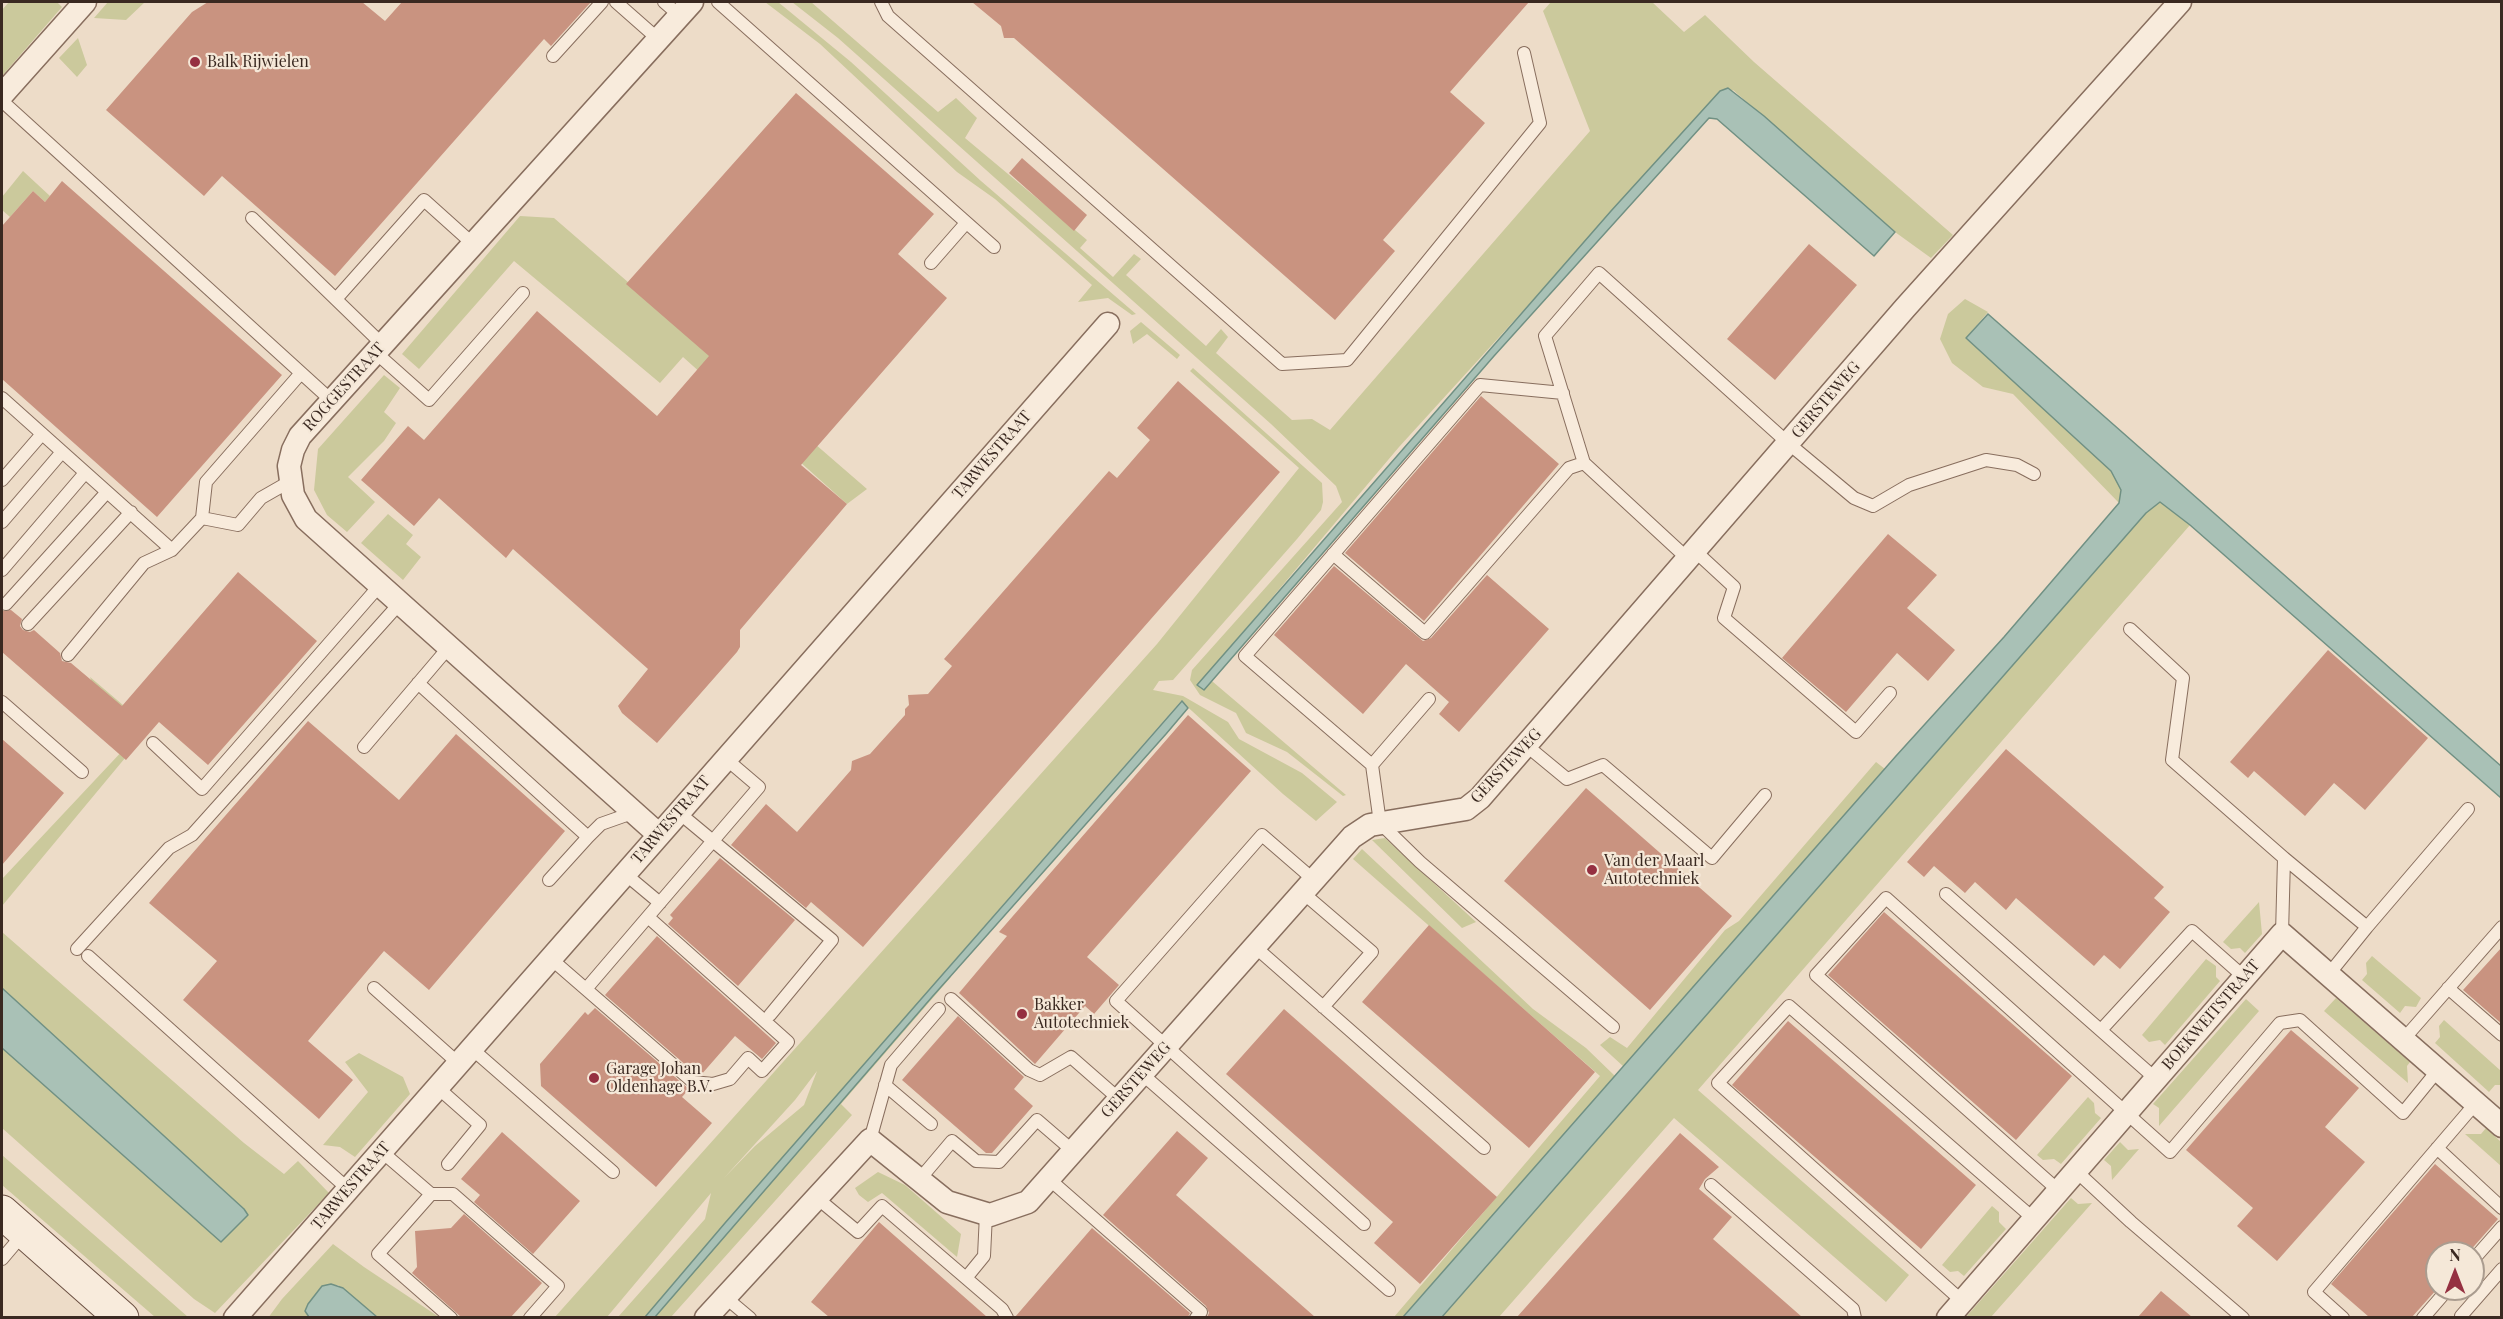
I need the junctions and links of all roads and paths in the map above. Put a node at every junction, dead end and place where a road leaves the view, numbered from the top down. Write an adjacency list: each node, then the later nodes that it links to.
1 (85, 2): 11 (street)
2 (602, 2): 10 (lane)
3 (616, 2): 8 (lane)
4 (718, 2): 14 (lane)
5 (881, 2): 9 (lane)
6 (2180, 2): 27 (street, GERSTEWEG)
7 (678, 6): 8 (street, ROGGESTRAAT)
8 (658, 39): 15 (street, ROGGESTRAAT)
9 (1524, 53)
10 (553, 56)
11 (2, 95)
12 (2, 101): 22 (lane)
13 (252, 218): 19 (lane)
14 (966, 223): 16 (lane); 17 (lane)
15 (473, 244): 19 (lane); 21 (street, ROGGESTRAAT)
16 (994, 247)
17 (931, 263)
18 (523, 293): 21 (lane)
19 (336, 299): 21 (lane)
20 (1108, 324): 56 (street, TARWESTRAAT)
21 (379, 348): 25 (street, ROGGESTRAAT)
22 (301, 373): 25 (lane); 36 (lane)
23 (1563, 393): 27 (lane); 29 (lane); 39 (lane)
24 (2, 400): 26 (lane)
25 (332, 401): 33 (street, ROGGESTRAAT)
26 (42, 434): 28 (lane); 32 (lane)
27 (1788, 443): 31 (lane); 40 (street, GERSTEWEG)
28 (62, 452): 30 (lane); 37 (lane)
29 (1584, 463): 39 (lane); 40 (lane)
30 (86, 473): 34 (lane); 41 (lane)
31 (2034, 474)
32 (2, 480)
33 (290, 482): 36 (lane); 42 (street, ROGGESTRAAT)
34 (107, 492): 35 (lane); 44 (lane)
35 (131, 512): 38 (lane); 45 (lane)
36 (202, 518): 38 (lane)
37 (2, 522)
38 (172, 550): 48 (lane)
39 (1333, 554): 57 (lane)
40 (1692, 555): 50 (lane); 54 (street, GERSTEWEG)
41 (2, 570)
42 (380, 585): 43 (street, ROGGESTRAAT); 53 (lane)
43 (400, 603): 47 (street, ROGGESTRAAT); 78 (lane)
44 (6, 604)
45 (28, 624)
46 (2130, 629): 67 (lane)
47 (449, 647): 49 (lane); 61 (street, ROGGESTRAAT)
48 (68, 655)
49 (418, 683): 55 (lane); 65 (lane)
50 (1890, 693)
51 (1429, 699): 57 (lane)
52 (2, 702): 58 (lane)
53 (153, 743)
54 (1527, 746): 59 (lane); 63 (street, GERSTEWEG)
55 (364, 747)
56 (725, 758): 62 (street, TARWESTRAAT); 66 (lane)
57 (1372, 765): 63 (lane)
58 (82, 772)
59 (1765, 795)
60 (2468, 809): 74 (lane)
61 (635, 812): 64 (street, ROGGESTRAAT); 65 (lane)
62 (678, 812): 64 (street, TARWESTRAAT); 66 (lane)
63 (1380, 823): 70 (street, GERSTEWEG); 90 (lane)
64 (658, 834): 68 (street, TARWESTRAAT)
65 (588, 837): 69 (lane)
66 (712, 841): 72 (lane); 89 (lane)
67 (2283, 858): 74 (lane); 76 (lane)
68 (624, 873): 72 (lane); 80 (street, TARWESTRAAT)
69 (549, 880)
70 (1308, 886): 77 (street, GERSTEWEG); 87 (lane); 94 (lane)
71 (1946, 894): 91 (lane)
72 (660, 903): 73 (lane)
73 (648, 917): 85 (lane); 85 (lane)
74 (2367, 927): 81 (lane)
75 (2502, 927): 84 (lane)
76 (2282, 934): 81 (street); 82 (street, BOEKWEITSTRAAT)
77 (1254, 946): 87 (lane); 94 (street, GERSTEWEG)
78 (77, 949)
79 (88, 956): 117 (lane)
80 (550, 958): 85 (lane); 95 (street, TARWESTRAAT)
81 (2329, 974): 93 (street)
82 (2244, 977): 91 (lane); 98 (street, BOEKWEITSTRAAT)
83 (375, 988): 95 (lane)
84 (2448, 988): 92 (lane); 93 (lane)
85 (586, 989)
86 (951, 999): 101 (lane)
87 (1323, 1007): 107 (lane)
88 (939, 1009): 99 (lane)
89 (770, 1015)
90 (1613, 1027)
91 (2101, 1030): 98 (lane)
92 (2502, 1035)
93 (2403, 1040): 96 (street)
94 (1167, 1045): 97 (street, GERSTEWEG); 125 (lane)
95 (464, 1055): 100 (street, TARWESTRAAT); 113 (lane)
96 (2438, 1070): 102 (street); 103 (lane)
97 (1142, 1074): 101 (street, GERSTEWEG); 131 (lane)
98 (2156, 1079): 103 (street, BOEKWEITSTRAAT)
99 (885, 1085): 105 (lane); 106 (lane)
100 (436, 1087): 109 (street, TARWESTRAAT); 111 (lane)
101 (1119, 1099): 110 (street, GERSTEWEG)
102 (2475, 1104): 104 (street); 108 (lane)
103 (2126, 1114): 112 (street, BOEKWEITSTRAAT); 118 (lane)
104 (2500, 1121)
105 (931, 1124)
106 (870, 1140): 115 (street); 120 (street)
107 (1484, 1148)
108 (2437, 1148): 121 (lane); 146 (lane)
109 (381, 1151): 117 (street, TARWESTRAAT); 119 (lane)
110 (1073, 1151): 114 (street, GERSTEWEG); 115 (lane)
111 (448, 1164)
112 (2076, 1171): 118 (street, BOEKWEITSTRAAT); 145 (lane)
113 (613, 1172)
114 (1049, 1179): 122 (street, GERSTEWEG); 143 (lane)
115 (919, 1180): 122 (street)
116 (1711, 1185): 144 (lane)
117 (348, 1188): 137 (street, TARWESTRAAT)
118 (2059, 1191): 123 (street, BOEKWEITSTRAAT)
119 (431, 1194): 138 (lane); 139 (lane)
120 (817, 1198): 130 (lane); 132 (street)
121 (2502, 1208)
122 (986, 1214): 130 (lane)
123 (2034, 1219): 135 (street, BOEKWEITSTRAAT); 135 (lane)
124 (13, 1222): 128 (lane); 134 (street)
125 (1364, 1224)
126 (2502, 1227): 127 (lane)
127 (2485, 1246)
128 (2, 1259)
129 (2502, 1269): 136 (lane)
130 (966, 1278): 142 (lane)
131 (1389, 1290)
132 (725, 1297): 140 (street); 141 (lane)
133 (2437, 1301): 147 (lane)
134 (107, 1309)
135 (1955, 1309)
136 (2461, 1316)
137 (235, 1317)
138 (451, 1317)
139 (530, 1317)
140 (706, 1317)
141 (750, 1317)
142 (1007, 1317)
143 (1196, 1317)
144 (1855, 1317)
145 (2243, 1317)
146 (2343, 1317)
147 (2423, 1317)

